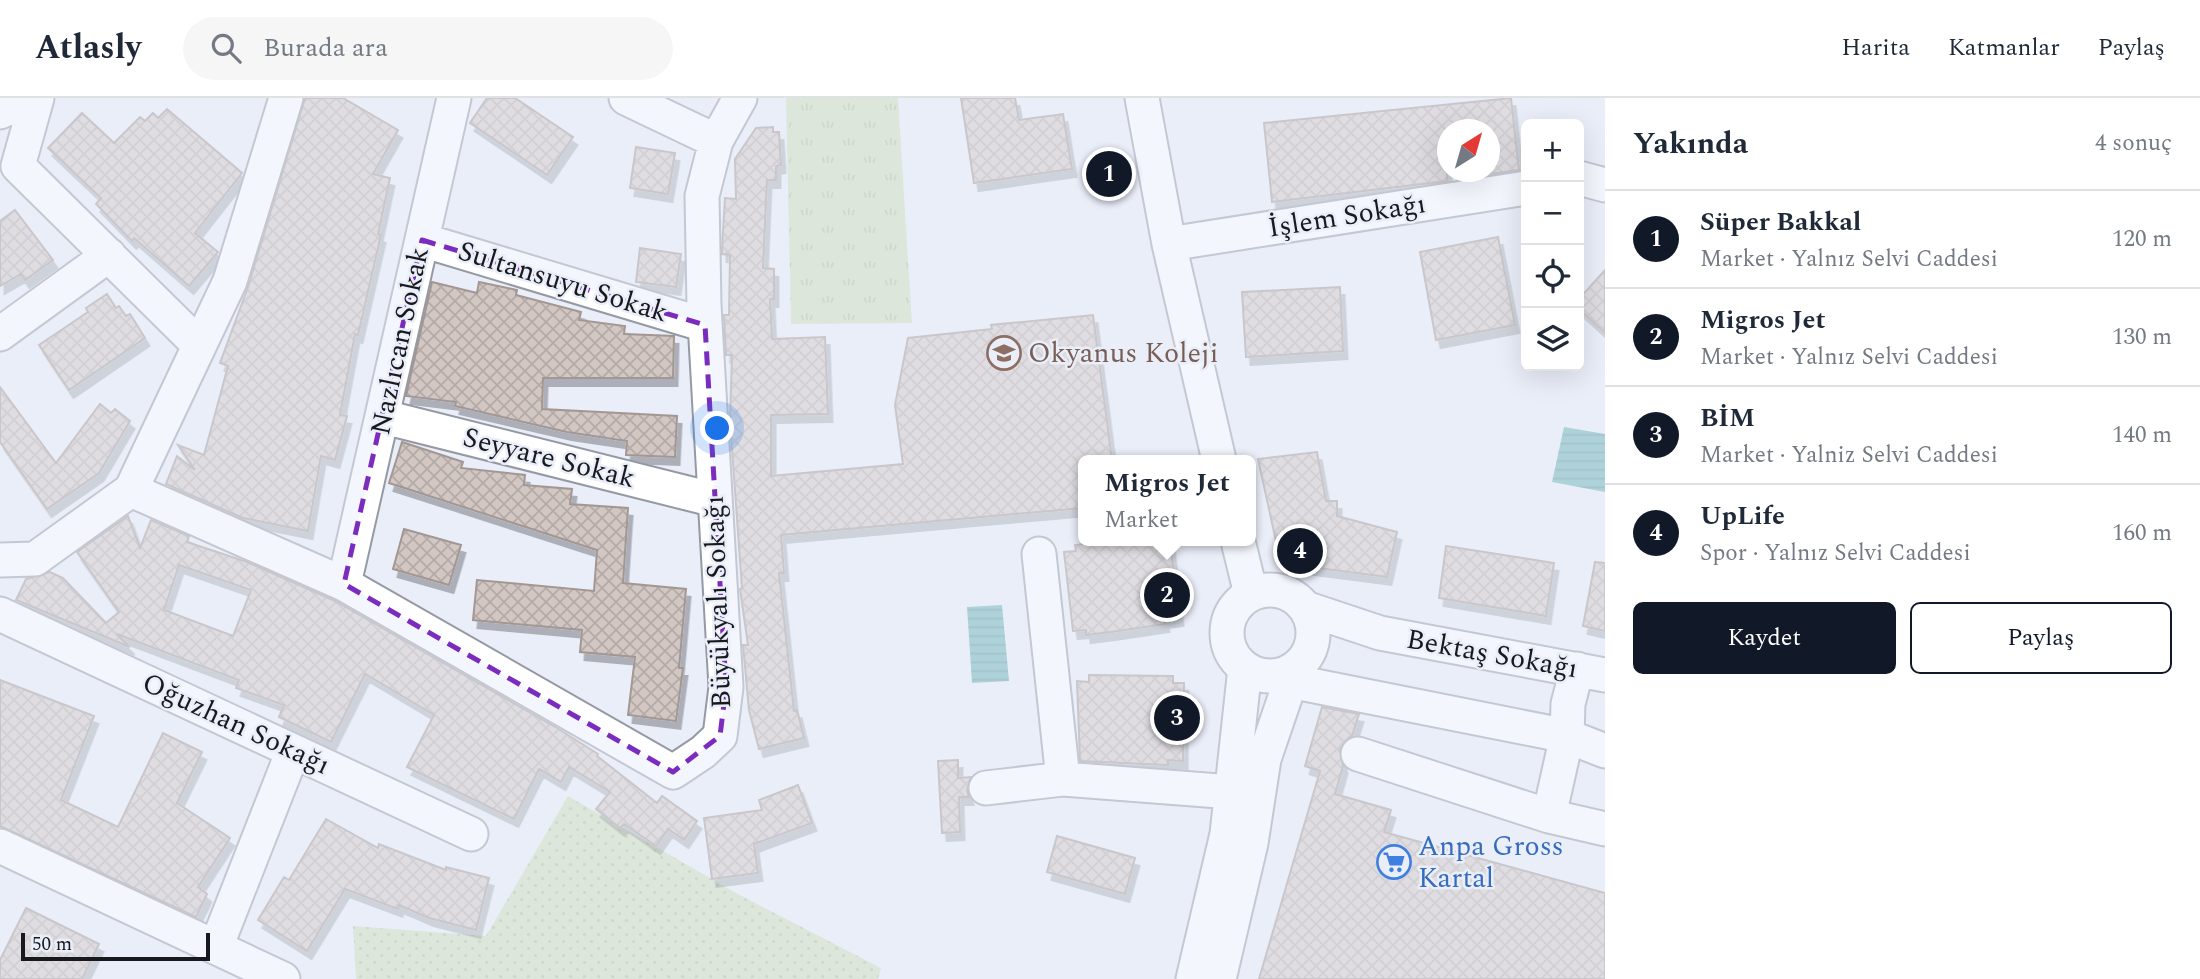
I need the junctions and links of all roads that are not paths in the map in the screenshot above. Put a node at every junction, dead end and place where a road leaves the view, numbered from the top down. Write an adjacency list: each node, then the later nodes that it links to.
1 (31, 98): 8 (street)
2 (37, 98): 15 (street)
3 (286, 98): 18 (street)
4 (454, 98): 13 (street, Nazlıcan Sokak)
5 (626, 98): 9 (street)
6 (740, 98): 9 (street, Büyükyalı Sokağı)
7 (1142, 98): 14 (street)
8 (0, 112)
9 (716, 141): 16 (street, Büyükyalı Sokağı)
10 (1584, 179): 11 (street)
11 (1605, 185)
12 (1521, 189): 14 (street, İşlem Sokağı)
13 (422, 240): 16 (street, Sultansuyu Sokak); 19 (street, Nazlıcan Sokak)
14 (1169, 244): 20 (street)
15 (109, 255): 17 (street); 18 (street)
16 (705, 325): 22 (street, Büyükyalı Sokağı)
17 (0, 334)
18 (199, 345): 21 (street)
19 (384, 417): 22 (street, Seyyare Sokak); 26 (street, Nazlıcan Sokak)
20 (1218, 455)
21 (131, 490): 25 (street); 26 (street, Büyükyalı Sokağı)
22 (715, 500): 26 (street, Büyükyalı Sokağı)
23 (1239, 546): 27 (street)
24 (1039, 554): 38 (street)
25 (0, 560)
26 (344, 584)
27 (1251, 594): 28 (street); 32 (street)
28 (1305, 608): 30 (street); 31 (street)
29 (0, 614): 35 (street, Oğuzhan Sokağı)
30 (1380, 633): 31 (street); 33 (street, Bektaş Sokağı)
31 (1299, 665): 32 (street); 34 (street); 48 (street)
32 (1245, 668): 40 (street)
33 (1591, 672): 34 (street)
34 (1567, 736): 36 (street); 41 (street)
35 (293, 751): 43 (street, Oğuzhan Sokağı); 45 (street)
36 (1605, 751)
37 (1358, 754): 41 (street)
38 (1063, 779): 39 (street); 40 (street)
39 (986, 788)
40 (1232, 792): 47 (street)
41 (1549, 816): 42 (street)
42 (1605, 829)
43 (471, 834)
44 (0, 846): 45 (street)
45 (216, 947): 46 (street)
46 (283, 979)
47 (1193, 979)
48 (1219, 979)

